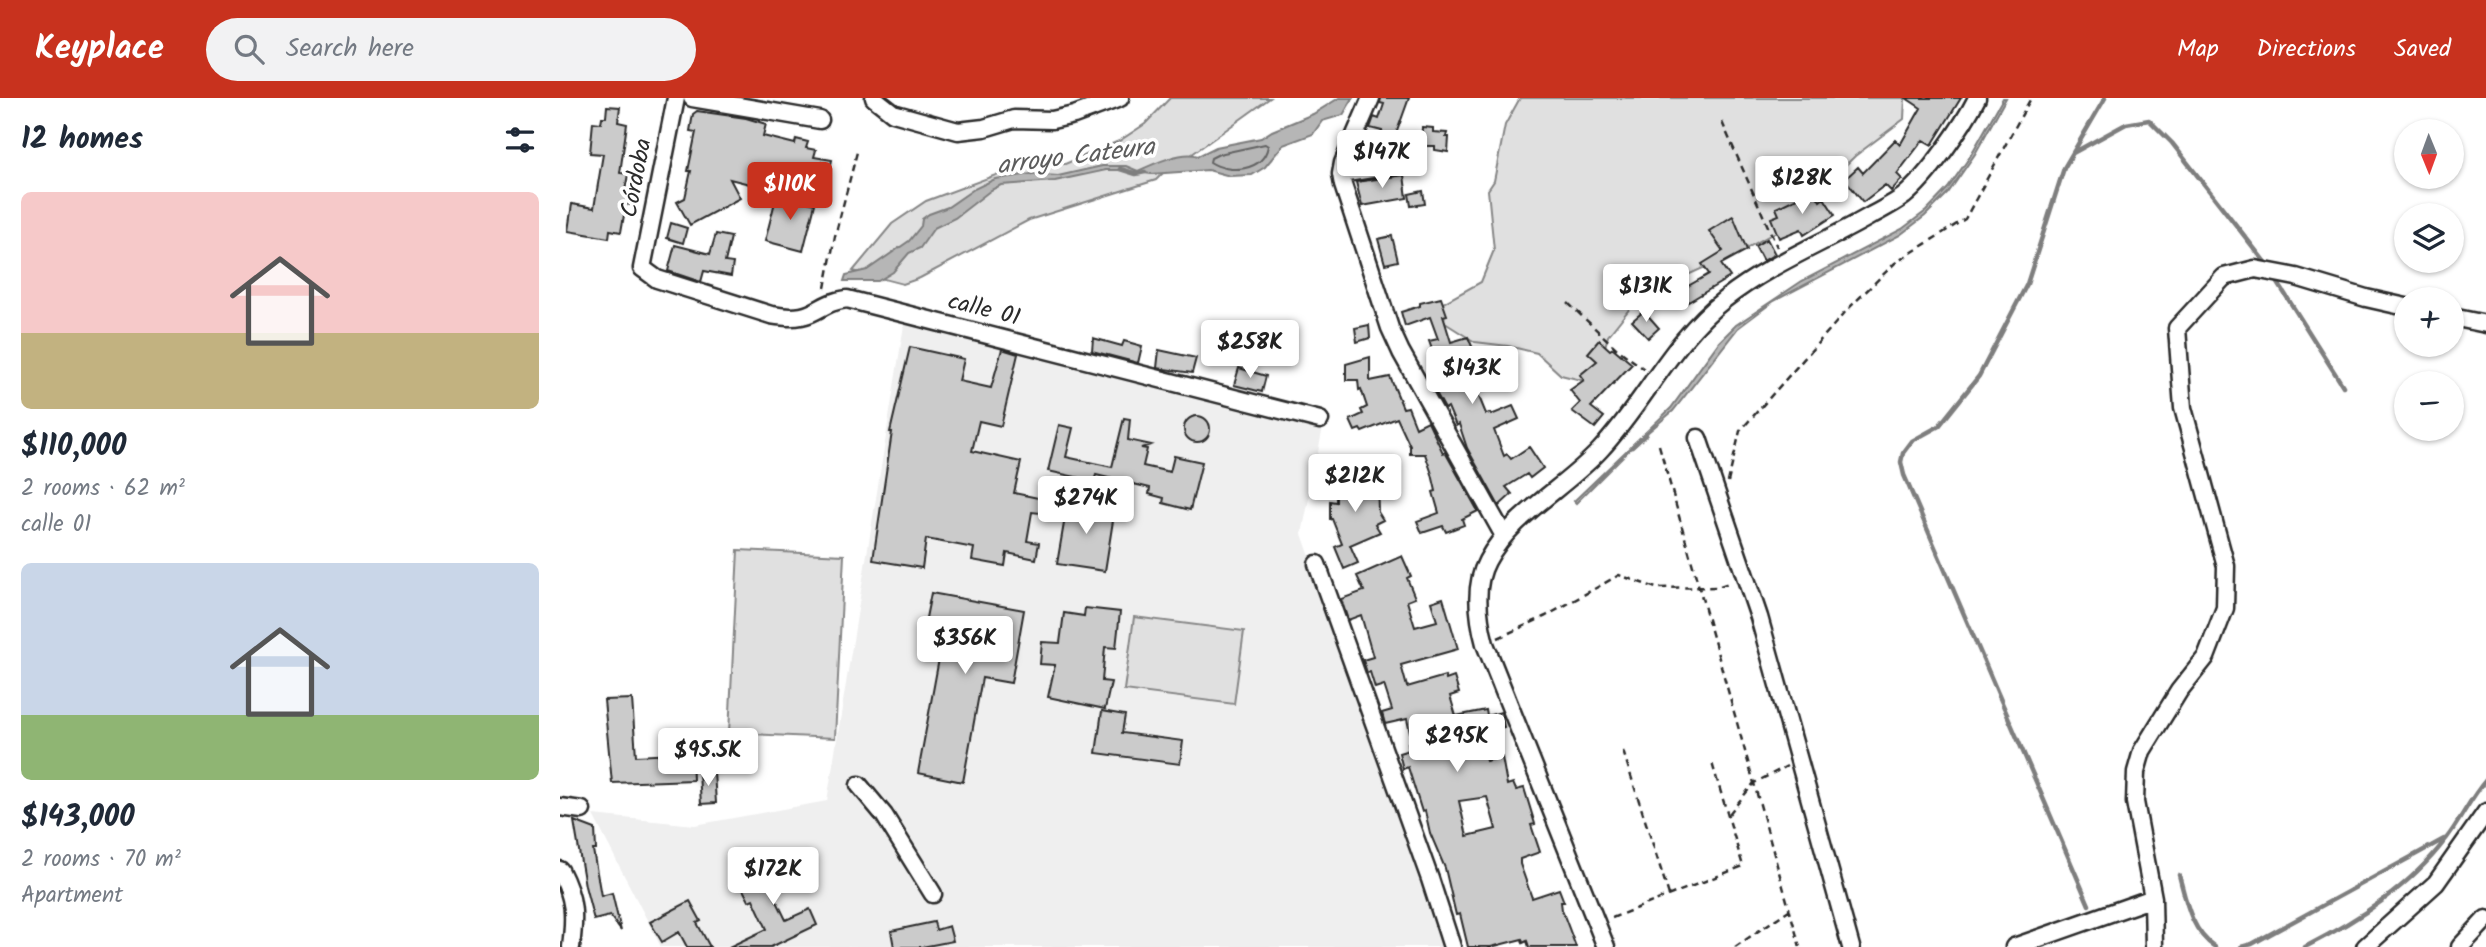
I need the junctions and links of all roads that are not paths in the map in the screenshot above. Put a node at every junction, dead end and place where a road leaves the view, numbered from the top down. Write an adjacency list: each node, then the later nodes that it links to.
1 (676, 98): 10 (street, Córdoba)
2 (692, 98): 7 (street)
3 (874, 98): 4 (street)
4 (1119, 98)
5 (1371, 98): 9 (street)
6 (1977, 98): 16 (street)
7 (820, 120)
8 (1408, 163): 9 (street)
9 (1341, 174): 16 (street)
10 (642, 268): 14 (street, calle 01)
11 (2394, 304): 24 (street)
12 (2464, 319): 13 (street)
13 (2486, 324)
14 (1320, 420)
15 (1698, 438): 29 (street)
16 (1503, 534): 28 (street)
17 (1317, 564): 27 (street)
18 (859, 785): 23 (street)
19 (560, 807): 20 (street)
20 (582, 810)
21 (2486, 812): 32 (street)
22 (560, 870): 26 (street)
23 (933, 894)
24 (2153, 898): 30 (street); 31 (street)
25 (2486, 919): 33 (street)
26 (571, 947)
27 (1452, 947)
28 (1606, 947)
29 (1851, 947)
30 (2014, 947)
31 (2154, 947)
32 (2365, 947)
33 (2460, 947)

